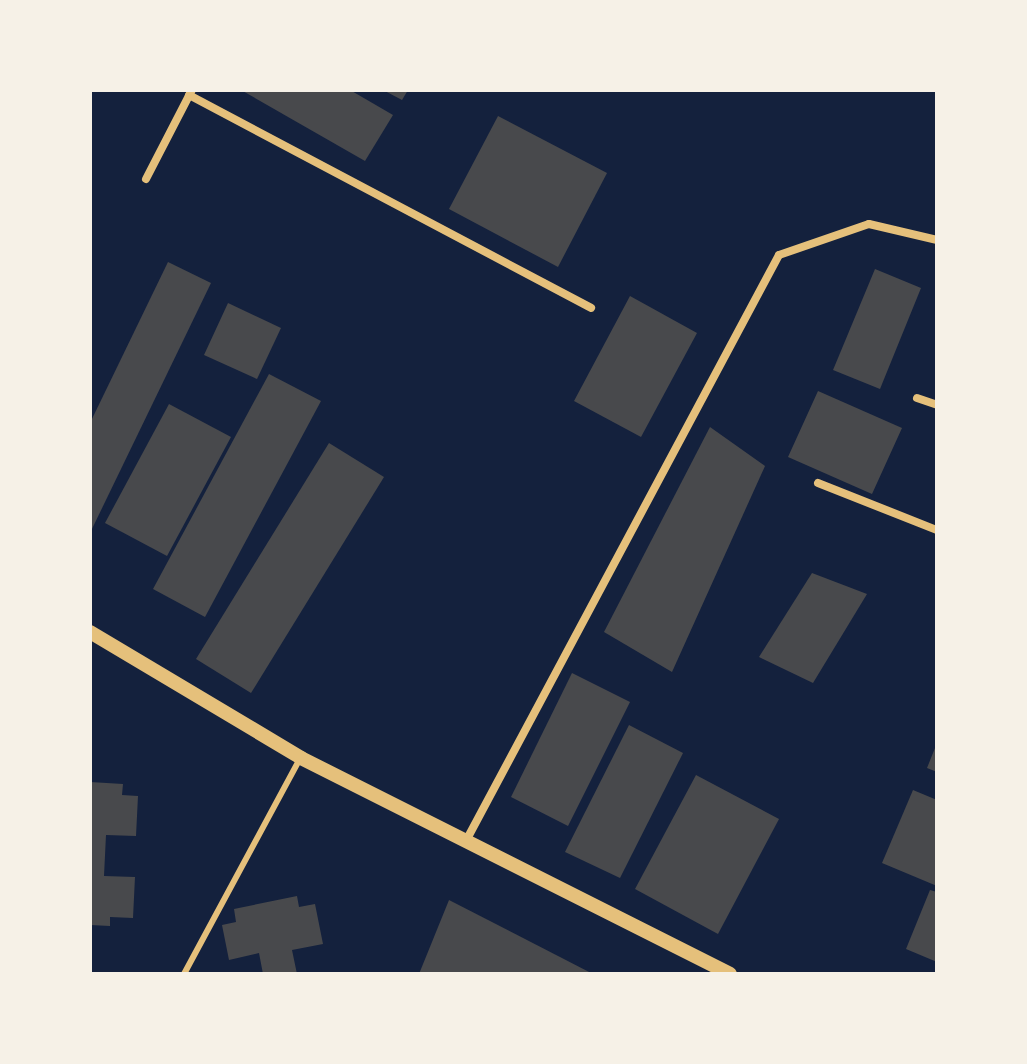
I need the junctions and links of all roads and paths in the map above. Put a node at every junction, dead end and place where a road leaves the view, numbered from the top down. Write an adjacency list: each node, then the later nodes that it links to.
1 (190, 93): 2 (street); 4 (street)
2 (146, 179)
3 (937, 240): 11 (street)
4 (591, 308)
5 (917, 398): 6 (street)
6 (937, 405)
7 (818, 483): 8 (street)
8 (937, 530)
9 (90, 632): 10 (street)
10 (301, 758): 11 (street); 12 (lane)
11 (467, 839): 13 (street)
12 (184, 974)
13 (730, 974)

